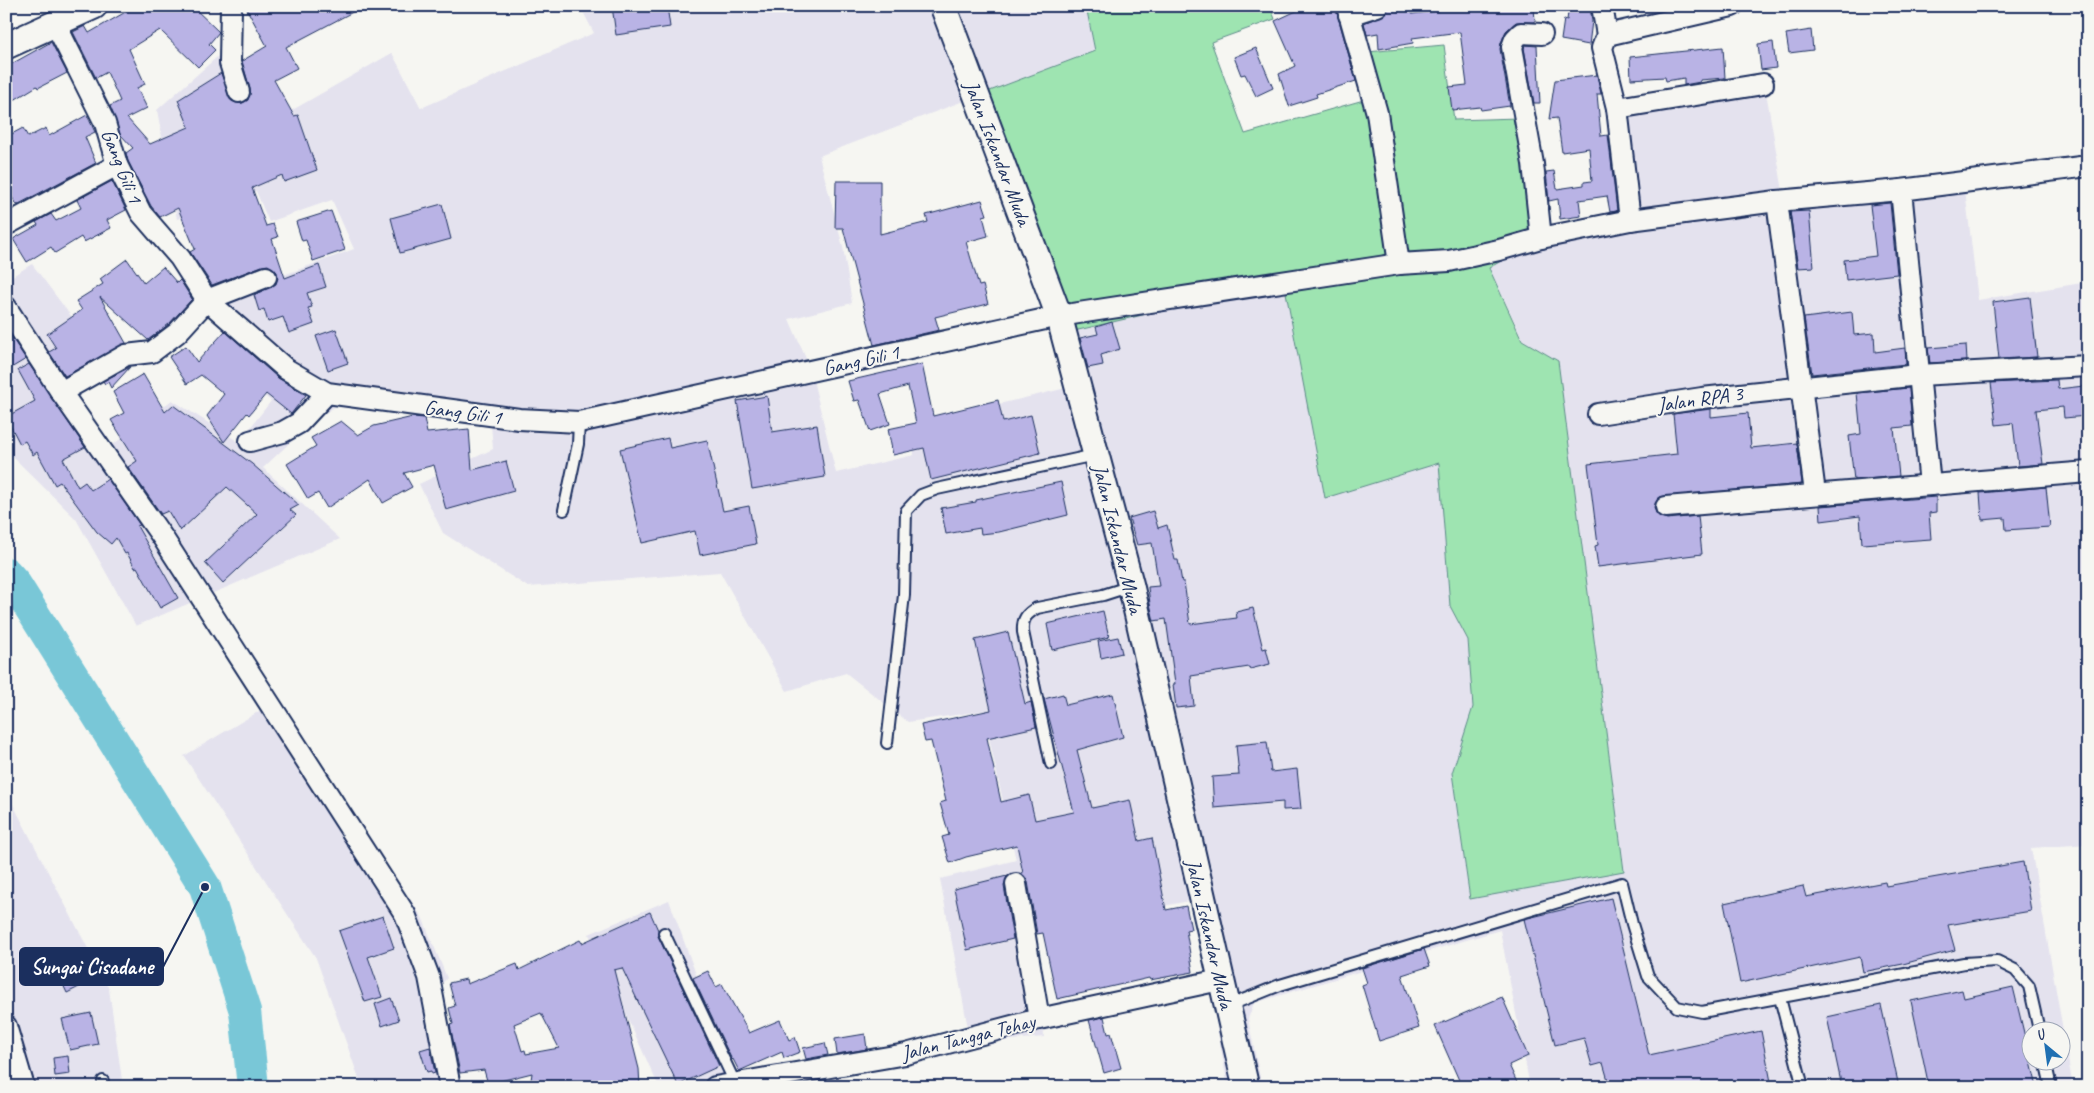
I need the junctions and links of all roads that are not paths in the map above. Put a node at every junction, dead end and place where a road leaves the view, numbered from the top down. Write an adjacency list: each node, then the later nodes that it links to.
1 (94, 6): 8 (street)
2 (231, 6): 13 (street)
3 (943, 6): 26 (street, Jalan Iskandar Muda)
4 (1377, 6): 7 (street)
5 (1602, 6): 10 (street)
6 (1732, 6): 10 (street)
7 (1348, 10): 22 (street)
8 (55, 23): 11 (street); 15 (street, Gang Gili 1)
9 (1542, 34): 21 (street)
10 (1607, 35): 14 (street)
11 (6, 46)
12 (1763, 84): 14 (street)
13 (239, 92)
14 (1617, 108): 19 (street)
15 (117, 165): 20 (street); 24 (street, Gang Gili 1)
16 (2088, 166): 17 (street, Gang Gili 1)
17 (1902, 190): 18 (street, Gang Gili 1); 28 (street)
18 (1777, 201): 19 (street, Gang Gili 1); 29 (street)
19 (1630, 220): 21 (street, Gang Gili 1)
20 (6, 226)
21 (1541, 238): 22 (street, Gang Gili 1)
22 (1399, 264): 26 (street, Gang Gili 1)
23 (266, 277): 24 (street)
24 (207, 300): 30 (street); 31 (street, Gang Gili 1)
25 (6, 307): 30 (street)
26 (1059, 316): 33 (street, Gang Gili 1); 35 (street, Jalan Iskandar Muda)
27 (2088, 366): 28 (street, Jalan RPA 3)
28 (1919, 375): 29 (street, Jalan RPA 3); 37 (street)
29 (1801, 386): 32 (street, Jalan RPA 3); 38 (street)
30 (61, 392): 55 (street)
31 (327, 393): 33 (street, Gang Gili 1); 34 (street)
32 (1598, 414)
33 (578, 422): 40 (lane)
34 (250, 441)
35 (1096, 455): 41 (street, Jalan Iskandar Muda); 42 (lane)
36 (2088, 472): 37 (street)
37 (1930, 485): 38 (street)
38 (1815, 493): 39 (street)
39 (1666, 506)
40 (564, 510)
41 (1131, 586): 43 (lane); 46 (street, Jalan Iskandar Muda)
42 (886, 743)
43 (1051, 764)
44 (1016, 884): 49 (street)
45 (664, 933): 53 (lane)
46 (1220, 980): 48 (street, Jalan Iskandar Muda); 49 (street, Jalan Tangga Tehay)
47 (1780, 998): 48 (lane); 50 (lane); 58 (lane)
48 (1227, 1006): 57 (street, Jalan Iskandar Muda)
49 (1039, 1019): 53 (street, Jalan Tangga Tehay)
50 (2037, 1020)
51 (6, 1026): 54 (street)
52 (2047, 1070): 59 (lane)
53 (735, 1083): 56 (street, Jalan Tangga Tehay)
54 (24, 1087)
55 (450, 1087)
56 (715, 1087)
57 (1246, 1087)
58 (1803, 1087)
59 (2051, 1087)

